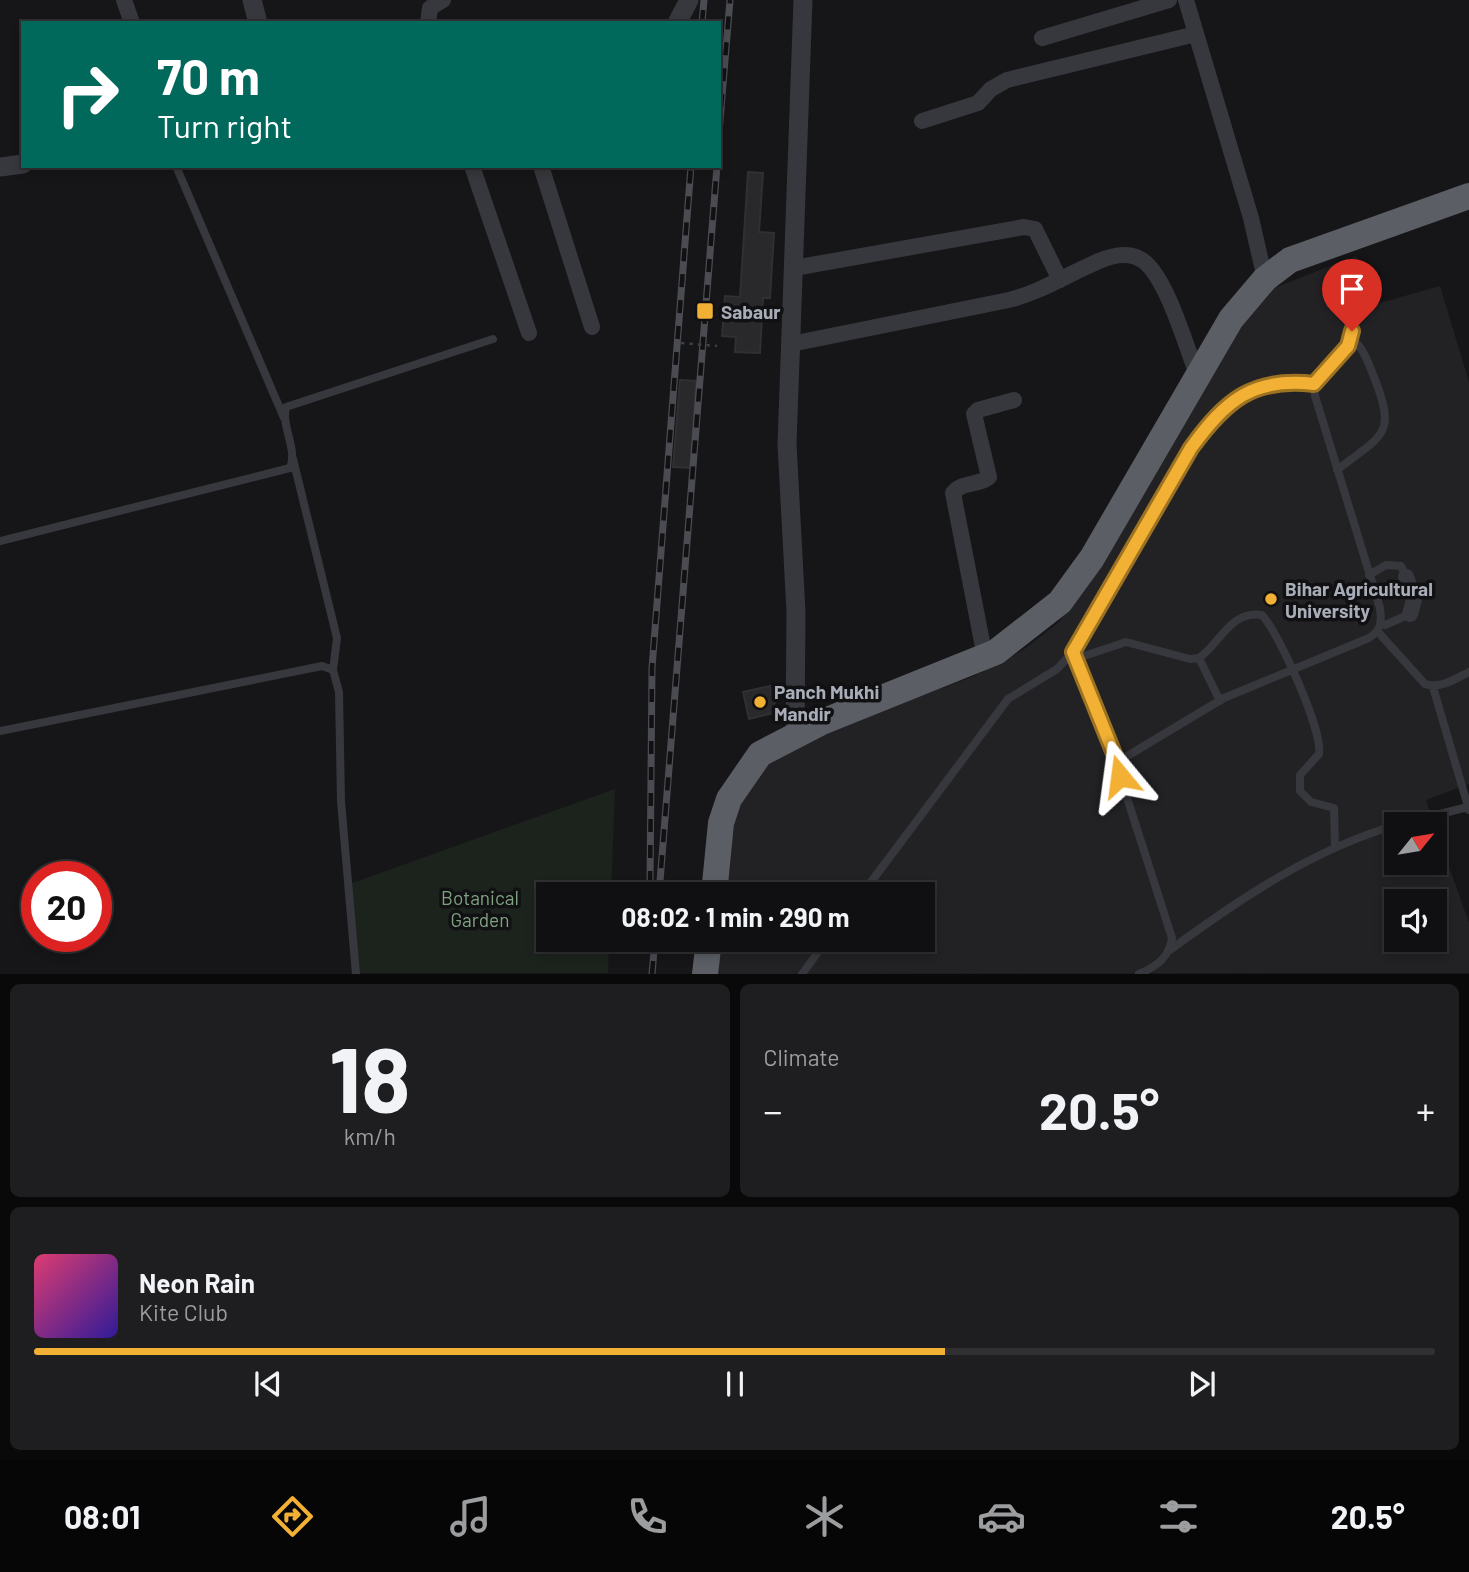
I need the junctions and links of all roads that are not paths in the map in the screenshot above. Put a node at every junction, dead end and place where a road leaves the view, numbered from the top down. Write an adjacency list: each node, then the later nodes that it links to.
1 (124, 0): 8 (street)
2 (252, 0): 9 (street)
3 (443, 0): 10 (street)
4 (689, 0): 11 (street)
5 (803, 0): 21 (street)
6 (1169, 0): 13 (street)
7 (1186, 0): 12 (street)
8 (131, 21)
9 (257, 21)
10 (428, 21)
11 (678, 21)
12 (1196, 34): 14 (street); 22 (street)
13 (1042, 38)
14 (922, 121)
15 (21, 164): 16 (street)
16 (0, 167)
17 (177, 168): 33 (lane)
18 (473, 168): 26 (street)
19 (542, 168): 25 (street)
20 (1469, 196): 22 (highway)
21 (794, 268): 23 (street); 29 (street)
22 (1265, 279): 30 (highway)
23 (1060, 280): 29 (street); 30 (street)
24 (1338, 286): 28 (lane)
25 (592, 327)
26 (528, 332)
27 (493, 339): 33 (lane)
28 (1352, 339): 31 (lane); 35 (lane)
29 (791, 344): 51 (street)
30 (1197, 374): 43 (highway)
31 (1314, 384): 35 (lane); 42 (lane)
32 (1014, 400): 43 (street)
33 (285, 421): 34 (lane)
34 (293, 459): 36 (lane); 45 (lane)
35 (1338, 470): 37 (lane)
36 (0, 541)
37 (1369, 575): 38 (lane); 40 (lane)
38 (1406, 577): 39 (street)
39 (1410, 614): 40 (lane)
40 (1382, 623): 41 (lane)
41 (1378, 632): 46 (lane); 48 (lane)
42 (1074, 655): 44 (lane); 52 (lane); 58 (lane)
43 (985, 657): 51 (highway)
44 (1199, 658): 46 (lane); 49 (lane)
45 (333, 670): 50 (lane); 63 (lane)
46 (1293, 670): 49 (lane); 56 (lane)
47 (1469, 672): 48 (lane)
48 (1433, 687): 53 (lane)
49 (1220, 701): 52 (lane)
50 (0, 731)
51 (796, 734): 57 (highway)
52 (1119, 766): 59 (lane)
53 (1469, 809): 54 (lane)
54 (1447, 814)
55 (1384, 830): 56 (lane)
56 (1335, 846): 59 (lane)
57 (715, 882)
58 (871, 882)
59 (1170, 950): 62 (lane)
60 (708, 952): 64 (highway)
61 (818, 952): 65 (lane)
62 (1159, 969): 66 (lane)
63 (356, 974)
64 (705, 974)
65 (802, 974)
66 (1139, 974)

